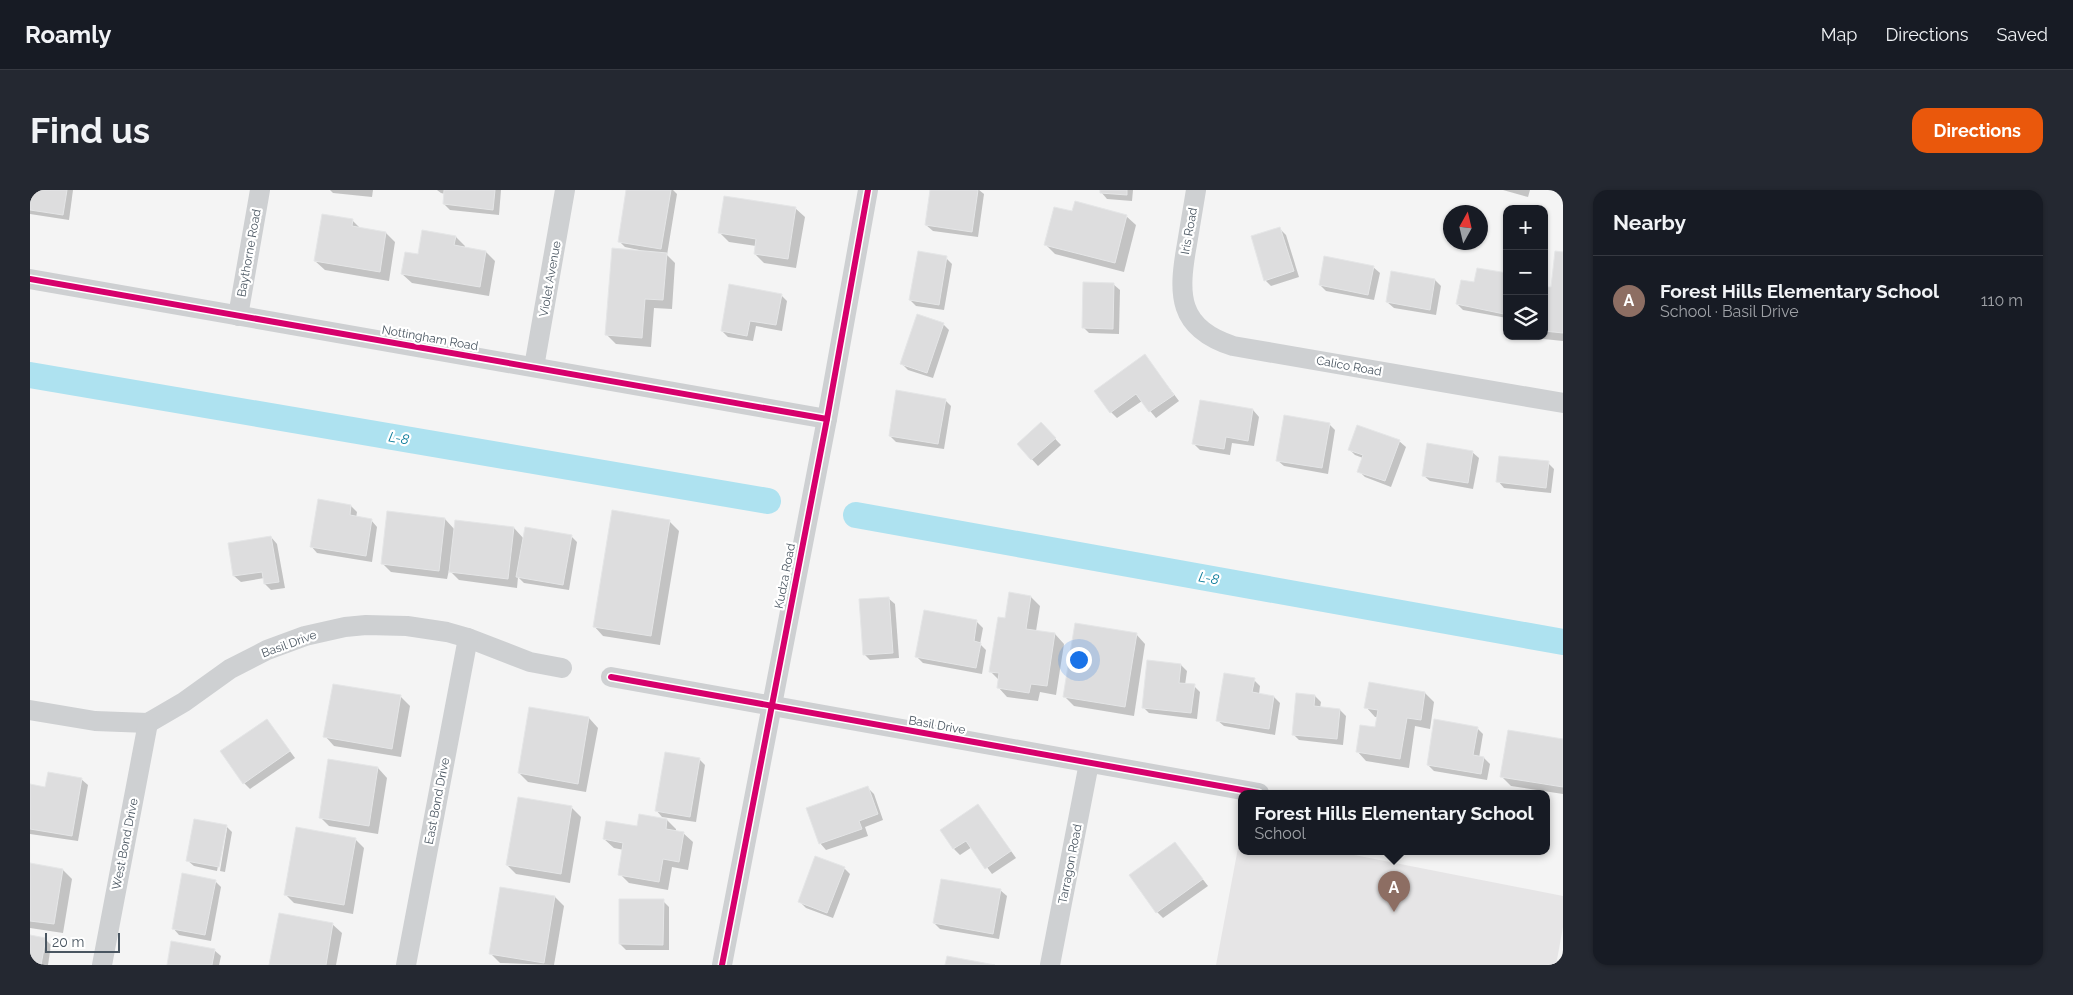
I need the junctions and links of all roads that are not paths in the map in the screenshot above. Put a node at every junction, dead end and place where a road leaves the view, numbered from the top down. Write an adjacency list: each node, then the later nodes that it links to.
1 (260, 190): 7 (street, Baythorne Road)
2 (565, 190): 8 (street, Violet Avenue)
3 (868, 190): 10 (street, Kudza Road)
4 (1196, 190): 5 (street, Iris Road)
5 (1182, 273): 9 (street, Calico Road)
6 (30, 279): 7 (street, Nottingham Road)
7 (238, 316): 8 (street, Nottingham Road)
8 (534, 367): 10 (street, Nottingham Road)
9 (1563, 403)
10 (827, 419): 14 (street, Kudza Road)
11 (468, 638): 12 (street, Basil Drive); 16 (street, Basil Drive); 20 (street, East Bond Drive)
12 (562, 668)
13 (611, 677): 14 (street, Basil Drive)
14 (771, 707): 17 (street, Basil Drive); 21 (street, Kudza Road)
15 (30, 710): 16 (street)
16 (148, 723): 19 (street, West Bond Drive)
17 (1089, 763): 18 (street, Basil Drive); 22 (street, Tarragon Road)
18 (1242, 790)
19 (102, 965)
20 (406, 965)
21 (722, 965)
22 (1050, 965)

